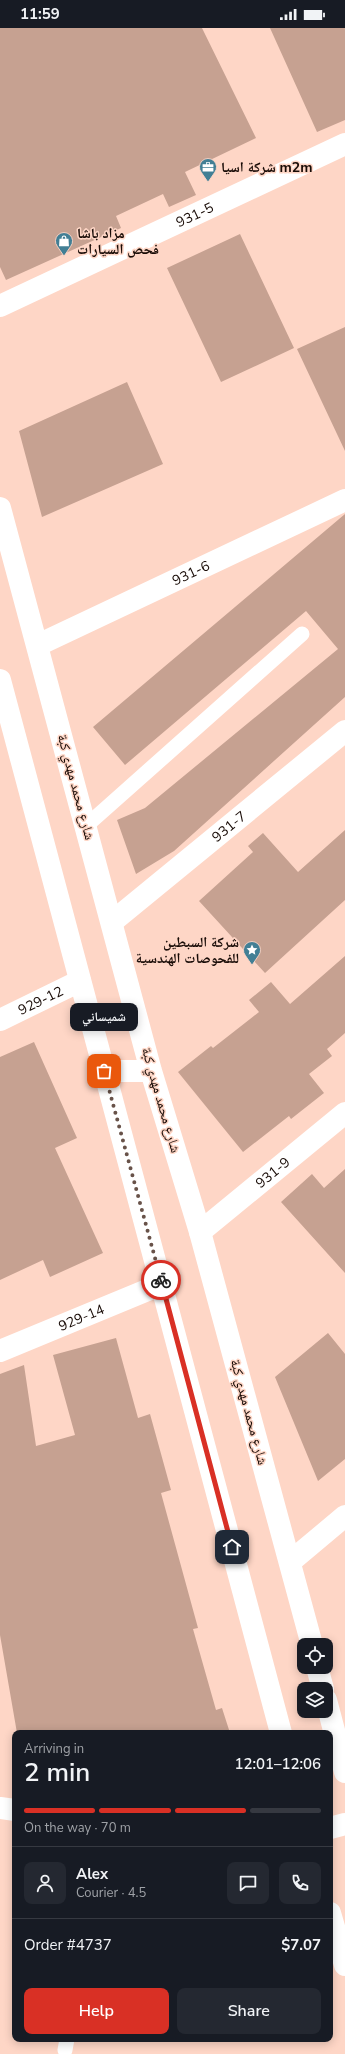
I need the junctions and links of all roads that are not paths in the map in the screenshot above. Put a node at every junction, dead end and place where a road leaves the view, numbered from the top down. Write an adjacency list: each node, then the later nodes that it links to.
1 (345, 144): 2 (street, 931-5)
2 (0, 306)
3 (345, 500): 6 (street, 931-6)
4 (0, 508): 6 (street, شارع محمد مهدي كبة)
5 (302, 634): 9 (lane)
6 (38, 645): 9 (street, شارع محمد مهدي كبة)
7 (0, 680): 11 (street)
8 (345, 731): 10 (street, 931-7)
9 (86, 826): 10 (street, شارع محمد مهدي كبة)
10 (112, 922): 13 (street, شارع محمد مهدي كبة)
11 (80, 981): 12 (street, 929-12); 14 (street)
12 (0, 1020)
13 (151, 1070): 14 (street); 16 (street, شارع محمد مهدي كبة)
14 (104, 1071): 17 (street)
15 (345, 1113): 16 (street, 931-9)
16 (200, 1232): 20 (street, شارع محمد مهدي كبة)
17 (162, 1284): 18 (street, 929-14); 23 (street)
18 (0, 1351)
19 (345, 1516): 20 (street)
20 (290, 1562): 21 (street, شارع محمد مهدي كبة)
21 (310, 1638)
22 (331, 1718): 24 (street)
23 (279, 1730)
24 (345, 1772)
25 (0, 1808): 26 (street)
26 (12, 1810)
27 (345, 1824): 28 (street)
28 (333, 1827)
29 (333, 1923): 30 (street)
30 (345, 1965)

